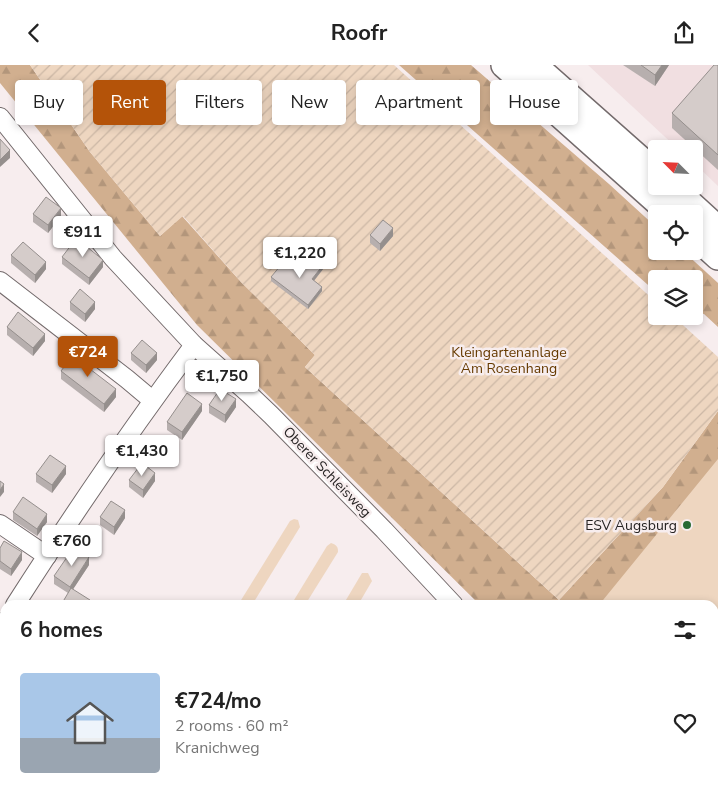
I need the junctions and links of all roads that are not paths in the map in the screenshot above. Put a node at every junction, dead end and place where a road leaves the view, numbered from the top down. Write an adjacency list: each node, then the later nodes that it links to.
1 (504, 65): 6 (highway)
2 (534, 65): 4 (highway)
3 (0, 117): 11 (street, Oberer Schleisweg)
4 (648, 166)
5 (681, 195): 7 (highway)
6 (661, 205)
7 (718, 229)
8 (703, 243): 9 (highway)
9 (718, 257)
10 (0, 281): 12 (street)
11 (194, 345): 12 (street); 16 (street, Oberer Schleisweg)
12 (152, 400): 14 (street)
13 (0, 524): 14 (street)
14 (46, 556): 15 (street)
15 (18, 600)
16 (449, 600)

